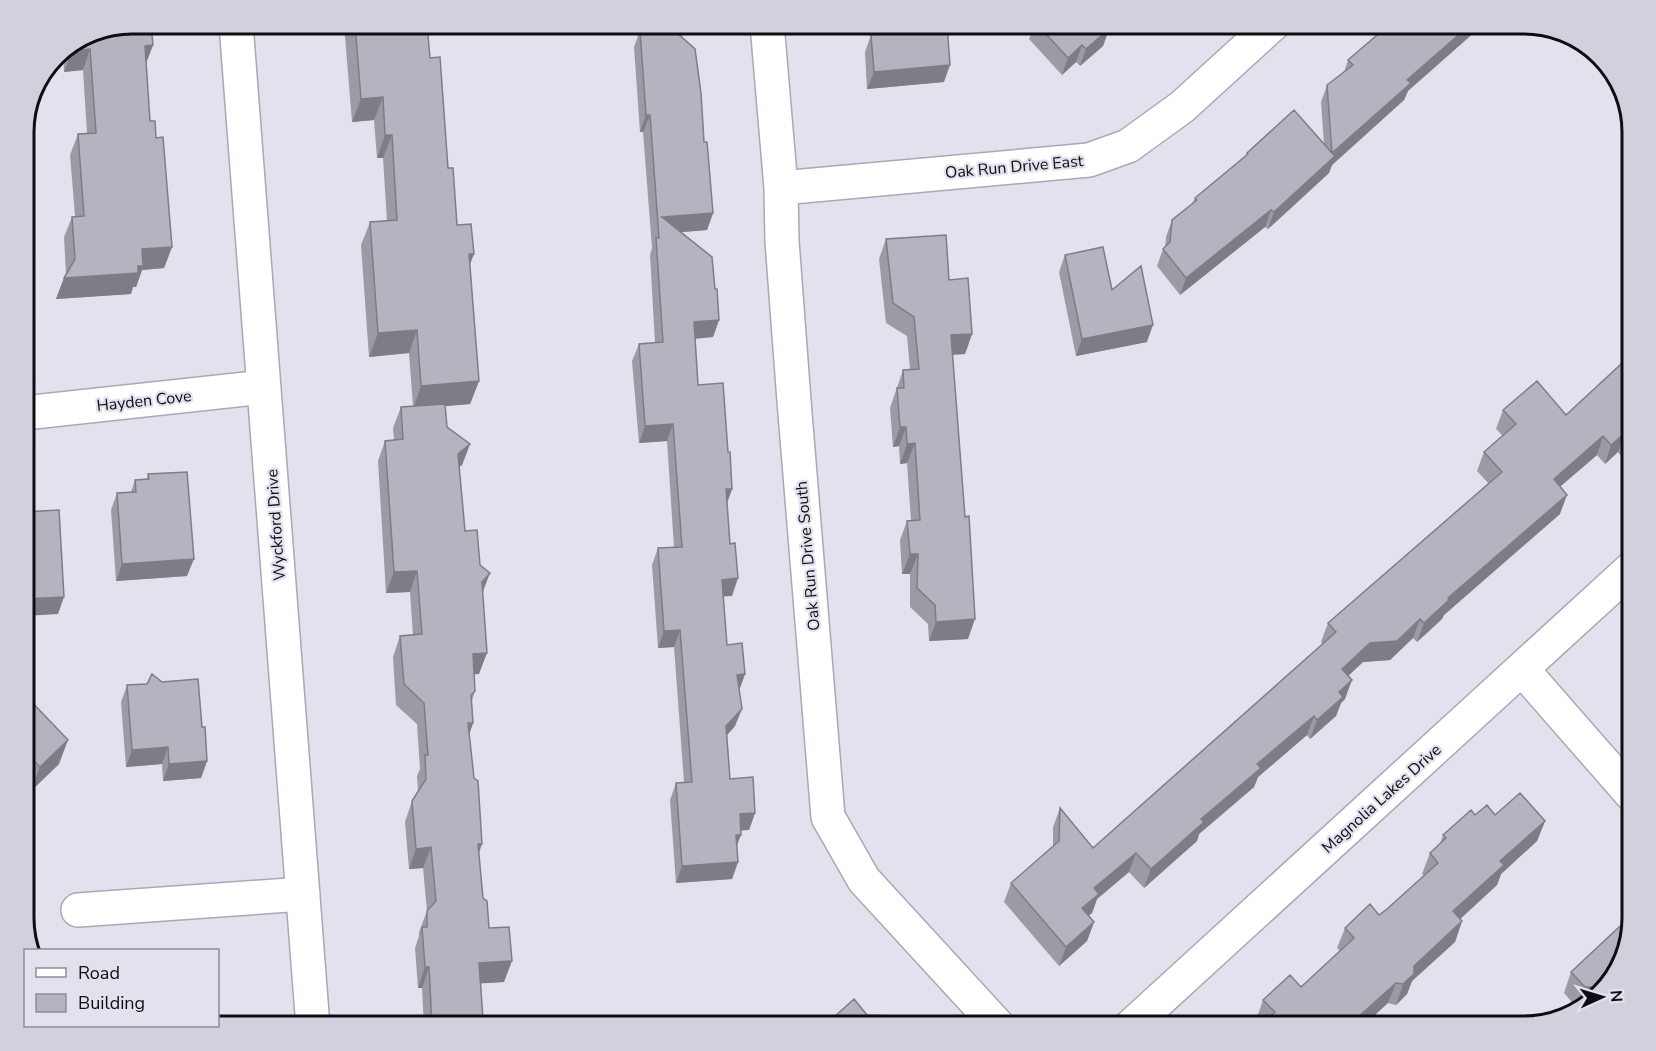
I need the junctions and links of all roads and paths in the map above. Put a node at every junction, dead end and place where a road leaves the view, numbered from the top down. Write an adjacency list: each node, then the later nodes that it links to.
1 (237, 34): 5 (street, Wyckford Drive)
2 (768, 34): 4 (street, Oak Run Drive South)
3 (1262, 34): 4 (street, Oak Run Drive East)
4 (781, 188): 13 (street, Oak Run Drive South)
5 (264, 387): 6 (street, Hayden Cove); 10 (street, Wyckford Drive)
6 (35, 412)
7 (1622, 577): 8 (street, Magnolia Lakes Drive)
8 (1521, 669): 9 (street); 14 (street, Magnolia Lakes Drive)
9 (1622, 784)
10 (303, 894): 11 (street); 12 (street, Wyckford Drive)
11 (78, 910)
12 (312, 1016)
13 (989, 1016)
14 (1142, 1016)

